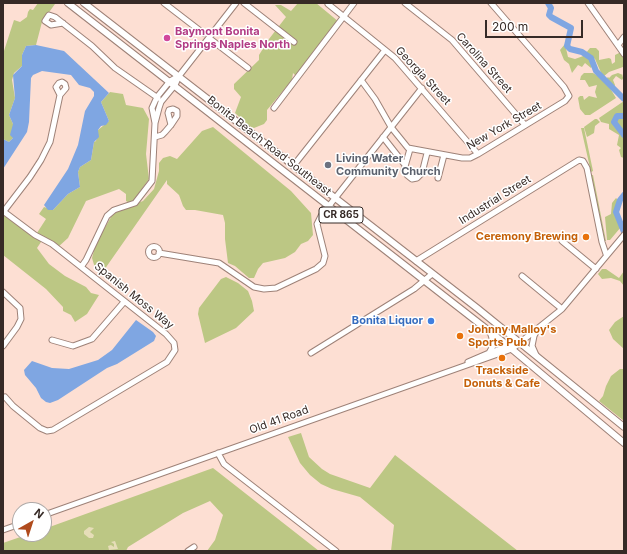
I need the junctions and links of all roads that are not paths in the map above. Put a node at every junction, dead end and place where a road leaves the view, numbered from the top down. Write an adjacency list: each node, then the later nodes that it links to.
1 (68, 3): 23 (main road, Bonita Beach Road Southeast / CR 865)
2 (84, 3): 21 (main road, Bonita Beach Road Southeast / CR 865)
3 (164, 3): 13 (street)
4 (236, 3): 15 (street)
5 (244, 3): 16 (street)
6 (354, 3): 11 (street)
7 (405, 3): 31 (street, Carolina Street)
8 (491, 3): 31 (street, New York Street)
9 (588, 3): 17 (street)
10 (328, 4): 11 (street, Georgia Street)
11 (344, 17): 18 (street, Georgia Street); 28 (street)
12 (63, 23): 26 (street)
13 (203, 33)
14 (624, 37): 17 (street)
15 (209, 38): 20 (street); 21 (street)
16 (294, 42)
17 (618, 45): 19 (street)
18 (385, 50): 22 (street); 24 (street, Georgia Street)
19 (624, 54)
20 (248, 68)
21 (179, 76): 23 (street); 39 (main road, Bonita Beach Road Southeast / CR 865)
22 (361, 80): 32 (street); 39 (street)
23 (173, 83): 26 (street); 27 (street); 43 (main road, Bonita Beach Road Southeast / CR 865)
24 (422, 88): 32 (street); 37 (street, Georgia Street)
25 (60, 95): 44 (street)
26 (156, 97): 27 (street); 29 (street)
27 (162, 101): 29 (street)
28 (274, 108)
29 (155, 123): 33 (street)
30 (171, 125): 33 (street)
31 (525, 125): 37 (street, New York Street)
32 (391, 127): 34 (street); 35 (street)
33 (154, 137): 52 (street)
34 (383, 137): 40 (street); 42 (street)
35 (410, 149): 36 (street, New York Street); 40 (street)
36 (427, 153): 38 (street, New York Street); 40 (street)
37 (478, 154): 38 (street, New York Street)
38 (444, 156): 41 (street)
39 (294, 165): 42 (main road, Bonita Beach Road Southeast / CR 865)
40 (405, 165)
41 (438, 178)
42 (335, 198): 43 (street); 51 (main road, Bonita Beach Road Southeast / CR 865)
43 (329, 206): 49 (street); 56 (main road, Bonita Beach Road Southeast / CR 865)
44 (3, 211): 52 (street, Spanish Moss Way)
45 (624, 231): 47 (street, Old 41 Road)
46 (624, 235): 47 (street, Old 41 Road)
47 (619, 239): 50 (street, Old 41 Road); 53 (street, Old 41 Road)
48 (562, 241): 53 (street)
49 (159, 253)
50 (606, 254): 51 (street, Industrial Street); 53 (street, Old 41 Road)
51 (416, 261): 54 (main road, Bonita Beach Road Southeast / CR 865)
52 (81, 267): 58 (street, Spanish Moss Way)
53 (596, 269): 59 (street, Old 41 Road)
54 (432, 274): 56 (street); 63 (main road, Bonita Beach Road Southeast / CR 865)
55 (522, 276): 59 (street)
56 (424, 281): 61 (main road, Bonita Beach Road Southeast / CR 865); 67 (street)
57 (3, 292): 64 (street)
58 (124, 302): 62 (street); 70 (street, Spanish Moss Way)
59 (562, 310): 60 (street, Old 41 Road)
60 (538, 328): 63 (street, Old 41 Road); 68 (street)
61 (489, 331): 65 (main road, Bonita Beach Road Southeast / CR 865); 66 (street)
62 (52, 340)
63 (519, 342): 65 (street, Old 41 Road); 68 (main road, Bonita Beach Road Southeast / CR 865)
64 (3, 346)
65 (510, 347): 66 (street, Old 41 Road); 69 (street, Old 41 Road); 72 (main road, Bonita Beach Road Southeast / CR 865)
66 (489, 353): 69 (street, Old 41 Road)
67 (311, 354)
68 (541, 360): 71 (main road, Bonita Beach Road Southeast / CR 865)
69 (460, 366): 73 (street, Old 41 Road)
70 (5, 397)
71 (624, 427)
72 (624, 443)
73 (218, 454): 74 (street, Old 41 Road); 77 (street)
74 (52, 512)
75 (194, 547): 76 (street)
76 (188, 551)
77 (336, 551)

